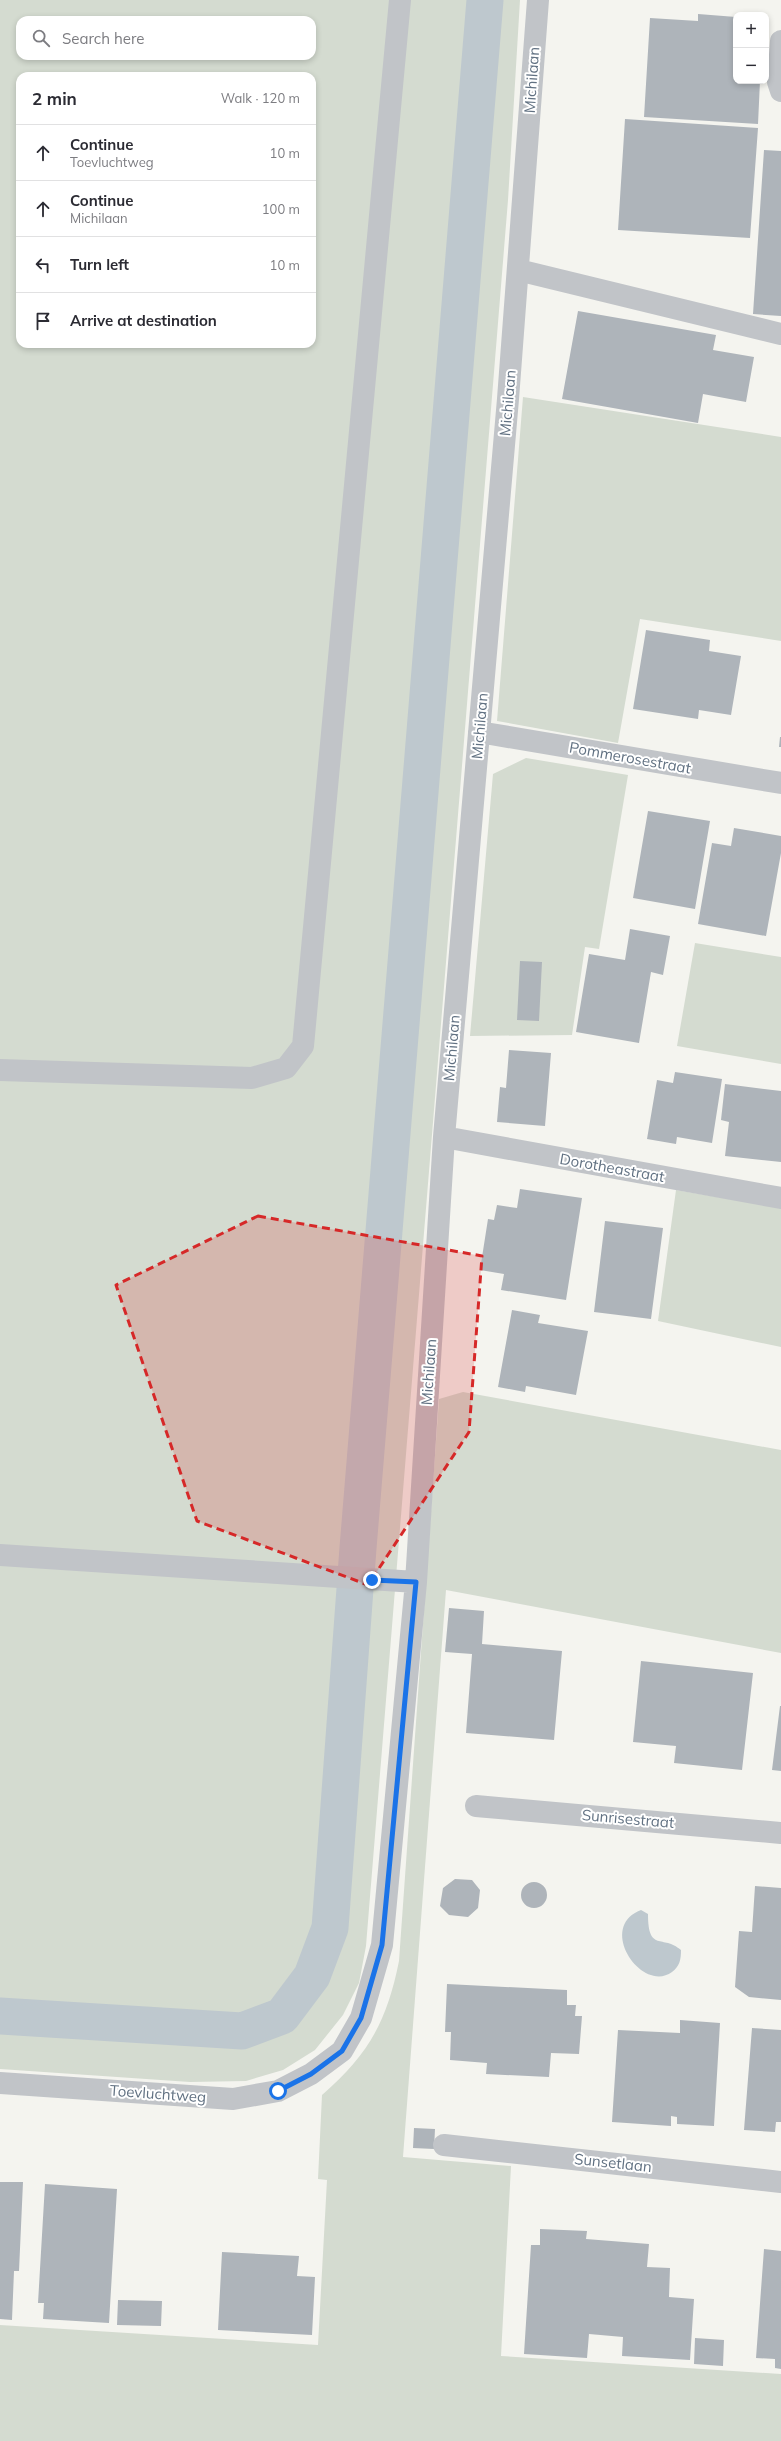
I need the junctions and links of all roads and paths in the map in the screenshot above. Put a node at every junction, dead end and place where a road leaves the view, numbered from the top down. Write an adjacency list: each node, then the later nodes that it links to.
1 (400, 0): 9 (street)
2 (538, 0): 5 (street, Michilaan)
3 (781, 41): 4 (street)
4 (781, 91)
5 (518, 270): 6 (street); 7 (street, Michilaan)
6 (781, 334)
7 (479, 732): 8 (street, Pommerosestraat); 10 (street, Michilaan)
8 (781, 783)
9 (0, 1070)
10 (444, 1136): 11 (street, Dorotheastraat); 13 (street, Michilaan)
11 (781, 1198)
12 (0, 1555): 13 (street)
13 (416, 1582): 16 (street, Michilaan)
14 (476, 1806): 15 (street, Sunrisestraat)
15 (781, 1833)
16 (311, 2074): 17 (street, Toevluchtweg)
17 (0, 2083)
18 (444, 2145): 19 (street, Sunsetlaan)
19 (781, 2182)

